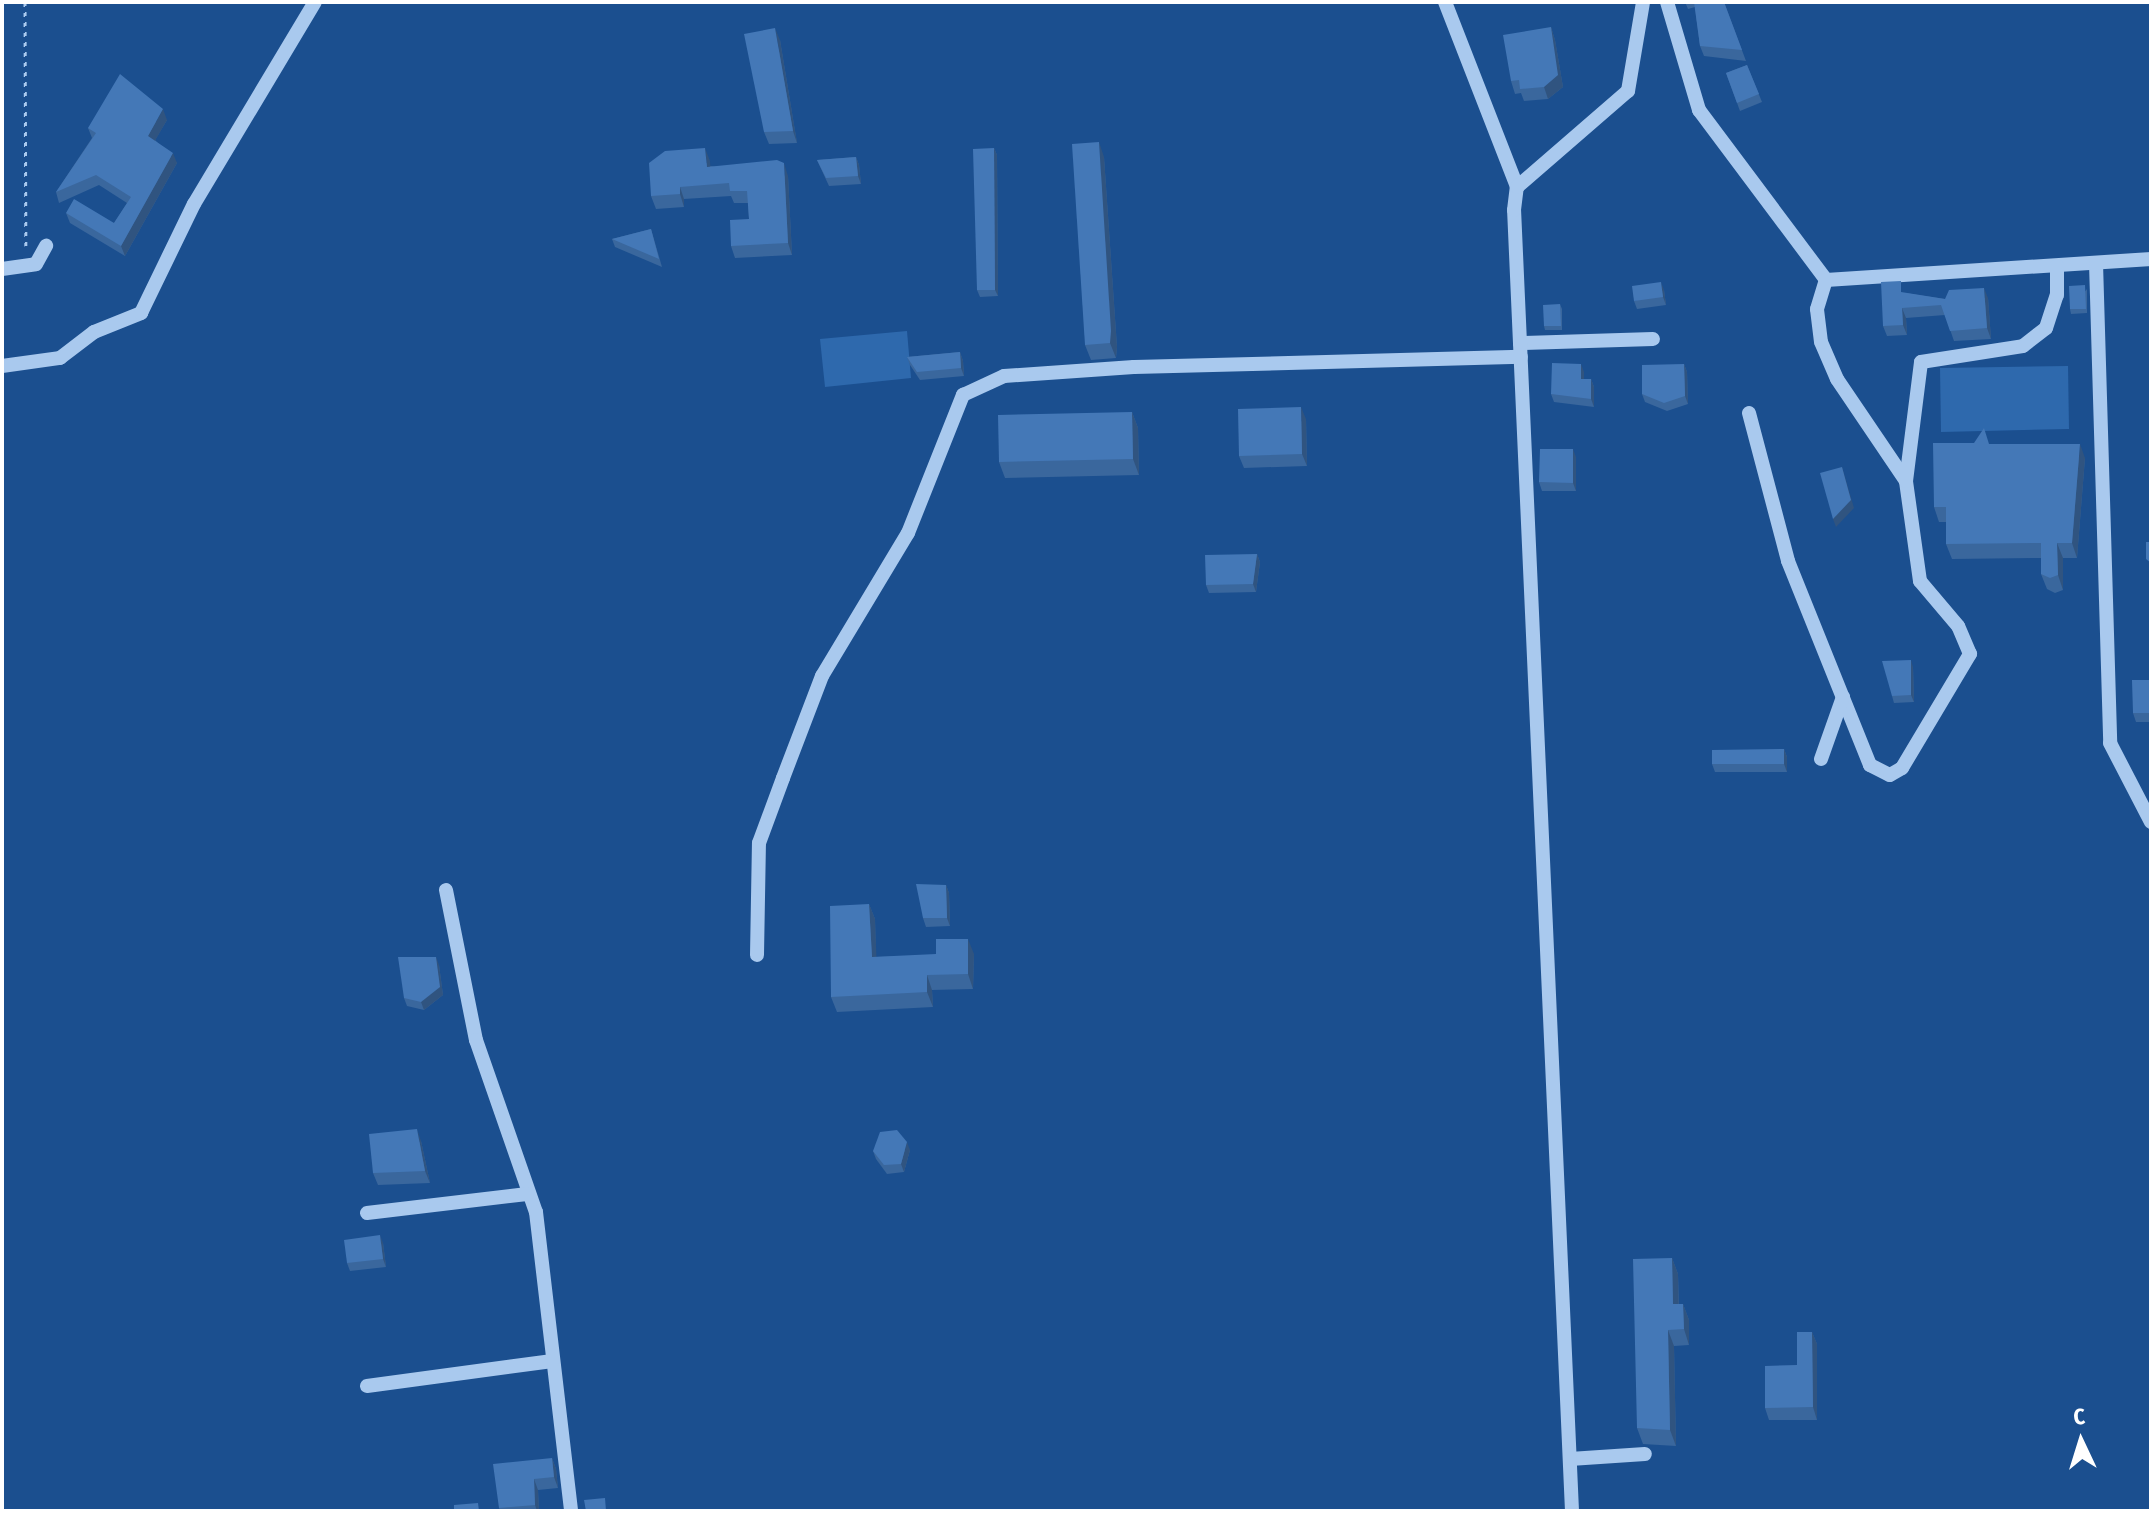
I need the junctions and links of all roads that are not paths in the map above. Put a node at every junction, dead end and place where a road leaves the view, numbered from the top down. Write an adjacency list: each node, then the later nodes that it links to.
1 (315, 2): 14 (street)
2 (1445, 2): 5 (street)
3 (1643, 2): 5 (street)
4 (1667, 2): 11 (street)
5 (1517, 187): 13 (street)
6 (46, 246): 10 (street)
7 (2151, 259): 8 (street)
8 (2096, 263): 9 (street); 19 (street)
9 (2057, 266): 11 (street); 16 (street)
10 (2, 269)
11 (1826, 280): 16 (street)
12 (1653, 339): 13 (street)
13 (1521, 350): 21 (street); 27 (street)
14 (2, 366)
15 (1749, 413): 17 (street)
16 (1906, 481): 17 (street)
17 (1843, 697): 18 (street)
18 (1821, 759)
19 (2151, 822)
20 (446, 890): 22 (street)
21 (757, 955)
22 (527, 1194): 23 (street); 24 (street)
23 (367, 1213)
24 (552, 1361): 25 (street); 28 (street)
25 (367, 1386)
26 (1645, 1454): 27 (street)
27 (1570, 1459): 29 (street)
28 (571, 1511)
29 (1572, 1511)

